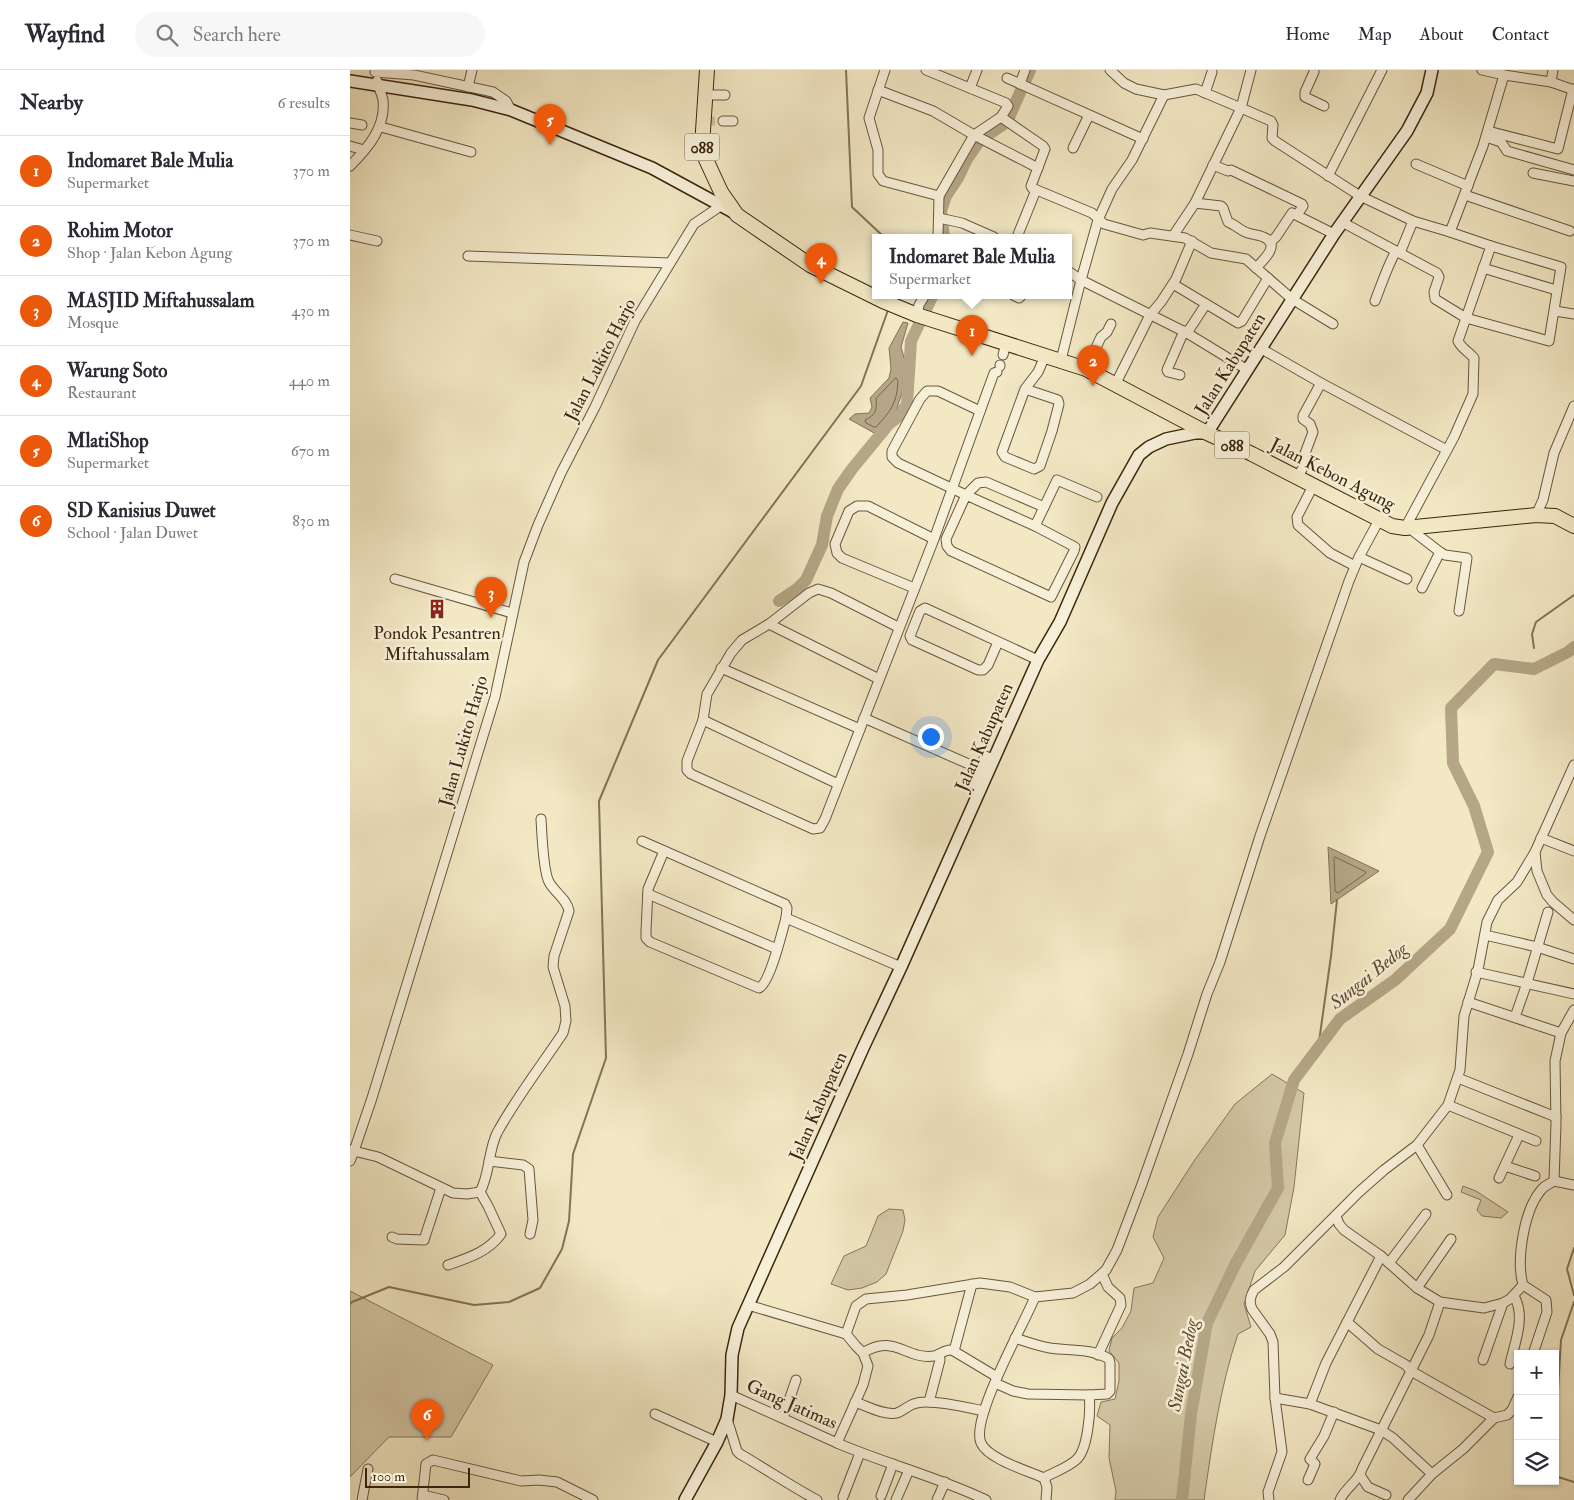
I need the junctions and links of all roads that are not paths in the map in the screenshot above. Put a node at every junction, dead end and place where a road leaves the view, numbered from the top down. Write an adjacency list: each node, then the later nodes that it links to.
1 (472, 70): 24 (street)
2 (707, 70): 30 (main road, Jalan Kebon Agung / 088)
3 (885, 70): 27 (street)
4 (926, 70): 25 (street)
5 (977, 70): 25 (street)
6 (1025, 70): 22 (street)
7 (1110, 70): 32 (street)
8 (1251, 70): 34 (street)
9 (1304, 70): 15 (street)
10 (1382, 70): 57 (street)
11 (1432, 70): 63 (main road, Jalan Kabupaten)
12 (1482, 70): 18 (street)
13 (1553, 70): 21 (street)
14 (375, 71): 17 (street); 23 (street)
15 (1315, 71): 33 (street)
16 (1212, 72): 29 (street)
17 (415, 73): 24 (street); 28 (street)
18 (1504, 75): 21 (street); 43 (street)
19 (1007, 78): 22 (street)
20 (350, 81): 23 (main road)
21 (1551, 82): 26 (street)
22 (1020, 84): 36 (street)
23 (378, 85): 28 (main road); 42 (street)
24 (468, 87): 35 (street)
25 (970, 88): 37 (street)
26 (1573, 89): 43 (street)
27 (878, 90): 44 (street); 62 (street)
28 (412, 91): 35 (main road)
29 (1205, 93): 32 (street); 34 (street)
30 (705, 94): 31 (street); 64 (main road, Jalan Kebon Agung / 088)
31 (725, 95)
32 (1164, 96): 45 (street)
33 (1324, 106)
34 (1241, 108): 51 (street); 57 (street)
35 (511, 110): 64 (main road)
36 (1089, 115): 45 (street); 47 (street)
37 (1003, 118): 44 (street); 54 (street)
38 (720, 121): 39 (street)
39 (733, 121)
40 (350, 122): 41 (street)
41 (362, 125)
42 (381, 127): 48 (street); 49 (street)
43 (1487, 134): 52 (street); 61 (street)
44 (974, 135): 54 (street); 62 (street)
45 (1142, 139): 68 (street)
46 (350, 146): 48 (street)
47 (1073, 148)
48 (364, 150): 53 (street)
49 (471, 152)
50 (1416, 164): 61 (street)
51 (1213, 165): 65 (street); 66 (street)
52 (1553, 165): 55 (street); 58 (street)
53 (350, 166)
54 (1038, 168): 60 (street)
55 (1574, 170)
56 (1533, 173): 58 (street)
57 (1328, 176): 63 (street)
58 (1550, 176): 59 (street)
59 (1574, 180)
60 (1036, 190): 68 (street); 75 (street)
61 (1466, 190): 71 (street); 72 (street)
62 (939, 196): 67 (street)
63 (1360, 196): 69 (street); 70 (main road, Jalan Kabupaten)
64 (725, 203): 85 (street, Jalan Lukito Harjo); 93 (main road, Jalan Kebon Agung / 088)
65 (1195, 203): 78 (street); 81 (street)
66 (1298, 216): 76 (street); 81 (street)
67 (939, 218): 73 (street); 74 (street)
68 (1098, 220): 78 (street); 90 (street)
69 (1413, 221): 72 (street); 83 (street)
70 (1342, 222): 76 (main road, Jalan Kabupaten); 83 (street)
71 (1570, 231)
72 (1450, 232): 82 (street)
73 (938, 234)
74 (987, 234)
75 (1018, 234)
76 (1334, 234): 94 (main road, Jalan Kabupaten)
77 (350, 235): 79 (street)
78 (1173, 236): 80 (street)
79 (377, 241)
80 (1192, 241): 86 (street); 91 (street)
81 (1270, 242): 86 (street)
82 (1491, 246): 87 (street); 92 (street)
83 (1398, 252): 97 (street); 103 (street)
84 (468, 256): 85 (street)
85 (670, 263): 141 (street, Jalan Lukito Harjo)
86 (1256, 268): 89 (street)
87 (1483, 268): 92 (street); 103 (street)
88 (1072, 274): 90 (street)
89 (1268, 278): 94 (street); 98 (street)
90 (1081, 280): 102 (street); 109 (street)
91 (1173, 284): 98 (street); 102 (street)
92 (1556, 290): 99 (street)
93 (872, 296)
94 (1292, 298): 105 (street); 107 (main road, Jalan Kabupaten)
95 (879, 299): 101 (main road, Jalan Kebon Agung / 088)
96 (923, 299): 101 (street)
97 (1375, 301)
98 (1206, 304): 106 (street)
99 (1555, 311): 100 (street); 103 (street)
100 (1574, 314)
101 (917, 315): 108 (main road, Jalan Kebon Agung / 088)
102 (1150, 315): 106 (street); 114 (street)
103 (1466, 318): 120 (street)
104 (1110, 324): 111 (street)
105 (1333, 324)
106 (1186, 332): 112 (street); 113 (street)
107 (1260, 348): 112 (main road, Jalan Kabupaten); 115 (street)
108 (1045, 356): 109 (main road, Jalan Kebon Agung / 088); 116 (street)
109 (1061, 360): 111 (main road, Jalan Kebon Agung / 088)
110 (999, 368): 118 (street)
111 (1086, 368): 114 (main road, Jalan Kebon Agung / 088)
112 (1246, 370): 119 (main road, Jalan Kabupaten)
113 (1180, 375)
114 (1116, 383): 119 (main road, Jalan Kebon Agung / 088)
115 (1321, 383): 120 (street); 121 (street)
116 (1025, 389): 116 (street)
117 (1574, 406): 127 (street)
118 (980, 411): 123 (street); 123 (street)
119 (1207, 433): 121 (main road, Jalan Kebon Agung / 088); 145 (main road, Jalan Kabupaten)
120 (1447, 450): 131 (street)
121 (1298, 478): 122 (main road, Jalan Kebon Agung / 088)
122 (1313, 486): 128 (main road, Jalan Kebon Agung / 088); 135 (street)
123 (952, 488): 124 (street); 132 (street)
124 (966, 495): 126 (street); 129 (street); 129 (street)
125 (1097, 497): 126 (street)
126 (1044, 507): 129 (street)
127 (1536, 514): 130 (main road, Jalan Kebon Agung / 088); 131 (main road, Jalan Kebon Agung / 088)
128 (1379, 520): 131 (main road, Jalan Kebon Agung / 088); 134 (street)
129 (1035, 526)
130 (1574, 526)
131 (1407, 528): 133 (street)
132 (934, 539): 138 (street); 138 (street)
133 (1440, 552): 139 (street); 140 (street)
134 (1359, 557): 135 (street); 136 (street)
135 (1355, 566): 203 (street)
136 (1406, 578)
137 (395, 579): 141 (street)
138 (914, 588): 143 (street)
139 (1422, 588)
140 (1459, 611)
141 (512, 613): 184 (street, Jalan Lukito Harjo)
142 (769, 624): 143 (street); 146 (street); 147 (street)
143 (898, 627): 147 (street)
144 (998, 642): 144 (street); 145 (street)
145 (1038, 660): 151 (main road, Jalan Kabupaten)
146 (721, 668): 149 (street); 150 (street)
147 (879, 679): 148 (street)
148 (864, 718): 150 (street); 153 (street)
149 (702, 720): 154 (street); 154 (street)
150 (860, 729): 154 (street)
151 (994, 759): 153 (street); 155 (main road, Jalan Kabupaten)
152 (1574, 765): 157 (street)
153 (980, 769): 155 (street)
154 (838, 784)
155 (981, 787): 170 (main road, Jalan Kabupaten)
156 (541, 819): 186 (street)
157 (1541, 838): 160 (street); 161 (street)
158 (642, 841): 159 (street)
159 (664, 850): 162 (street); 164 (street)
160 (1574, 851)
161 (1535, 852): 165 (street); 166 (street)
162 (648, 894): 168 (street); 168 (street)
163 (1548, 912): 167 (street)
164 (786, 918): 168 (street); 170 (street)
165 (1574, 920)
166 (1485, 935): 167 (street); 171 (street)
167 (1537, 947): 169 (street); 172 (street)
168 (777, 949)
169 (1574, 959)
170 (901, 967): 211 (main road, Jalan Kabupaten)
171 (1476, 972): 172 (street); 174 (street)
172 (1528, 983): 173 (street); 176 (street)
173 (1574, 994)
174 (1468, 1002): 176 (street); 178 (street)
175 (1574, 1010): 177 (street)
176 (1515, 1018): 177 (street)
177 (1561, 1033): 180 (street)
178 (1458, 1078): 179 (street); 180 (street)
179 (1448, 1104): 181 (street); 183 (street)
180 (1556, 1117): 190 (street)
181 (1519, 1135): 182 (street); 187 (street)
182 (1536, 1141)
183 (1417, 1145): 194 (street); 196 (street)
184 (352, 1150): 185 (street, Jalan Lukito Harjo); 192 (street)
185 (350, 1161)
186 (489, 1161): 193 (street); 197 (street)
187 (1505, 1166): 188 (street); 189 (street)
188 (1535, 1176)
189 (1499, 1178)
190 (1554, 1181): 191 (street); 205 (street)
191 (1574, 1185)
192 (441, 1188): 193 (street); 198 (street)
193 (480, 1192): 202 (street)
194 (1447, 1196)
195 (1426, 1214): 201 (street)
196 (1336, 1216): 200 (street); 227 (street)
197 (530, 1234)
198 (392, 1236)
199 (1451, 1239): 206 (street)
200 (1381, 1256): 201 (street); 212 (street)
201 (1389, 1263): 206 (street)
202 (448, 1266)
203 (1102, 1274): 208 (street); 219 (street)
204 (972, 1284): 208 (street); 213 (street); 216 (street)
205 (1523, 1285): 207 (street); 215 (street)
206 (1417, 1288): 209 (street)
207 (1514, 1296): 210 (street); 221 (street)
208 (1035, 1297): 214 (street)
209 (1440, 1302): 210 (street); 222 (street)
210 (1503, 1303): 220 (street)
211 (748, 1305): 213 (street); 225 (main road, Jalan Kabupaten)
212 (1347, 1322): 222 (street); 230 (street)
213 (846, 1334): 217 (street)
214 (1015, 1338): 219 (street); 224 (street)
215 (1535, 1350)
216 (954, 1351): 218 (street); 224 (street)
217 (863, 1352): 218 (street); 228 (street, Gang Jatimas)
218 (939, 1354): 229 (street)
219 (1098, 1355): 226 (street)
220 (1483, 1360)
221 (1510, 1364)
222 (1411, 1371): 236 (street); 238 (street)
223 (796, 1380): 235 (street)
224 (996, 1380): 226 (street); 232 (street)
225 (732, 1395): 235 (street, Gang Jatimas); 237 (main road, Jalan Kabupaten)
226 (1089, 1395): 247 (street)
227 (1275, 1398): 230 (street); 264 (street)
228 (855, 1402): 229 (street); 240 (street, Gang Jatimas)
229 (930, 1402): 232 (street)
230 (1310, 1404): 233 (street)
231 (1514, 1406): 236 (street)
232 (984, 1411): 247 (street)
233 (1334, 1412): 238 (street); 248 (street)
234 (655, 1414): 239 (street)
235 (783, 1418): 240 (street, Gang Jatimas)
236 (1494, 1418): 245 (street)
237 (727, 1419): 239 (main road, Jalan Kabupaten); 258 (street)
238 (1381, 1430): 245 (street); 246 (street)
239 (717, 1442): 257 (main road, Jalan Kabupaten)
240 (837, 1443): 241 (street)
241 (860, 1453): 242 (street); 252 (street)
242 (893, 1464): 244 (street); 250 (street)
243 (368, 1468): 255 (street)
244 (908, 1470): 249 (street); 259 (street)
245 (1432, 1474): 266 (street)
246 (1360, 1475): 253 (street); 265 (street)
247 (1044, 1478): 262 (street)
248 (1308, 1480)
249 (945, 1482): 260 (street); 261 (street)
250 (880, 1496)
251 (422, 1497): 254 (street); 256 (street)
252 (843, 1497)
253 (1388, 1498)
254 (588, 1499)
255 (362, 1500)
256 (444, 1500)
257 (685, 1500)
258 (817, 1500)
259 (896, 1500)
260 (937, 1500)
261 (986, 1500)
262 (1046, 1500): 263 (street)
263 (1050, 1500)
264 (1269, 1500)
265 (1340, 1500)
266 (1408, 1500)

